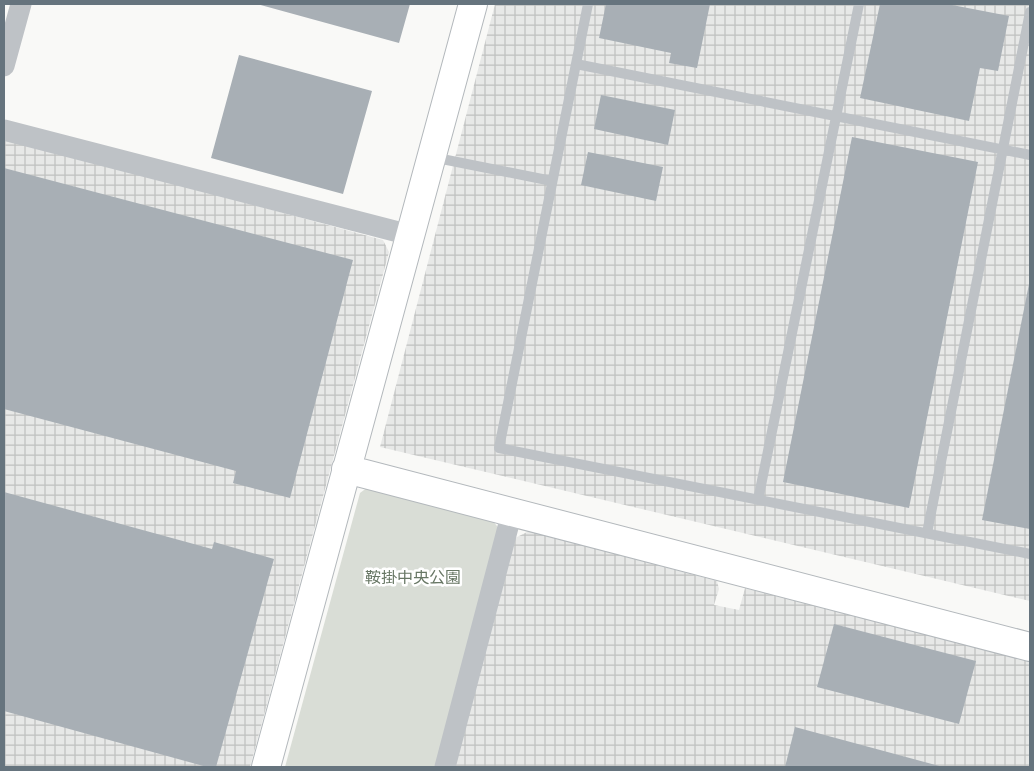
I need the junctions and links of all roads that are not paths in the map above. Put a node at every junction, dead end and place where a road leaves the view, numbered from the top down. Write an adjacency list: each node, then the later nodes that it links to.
1 (21, 4): 7 (street)
2 (473, 4): 12 (street)
3 (588, 4): 6 (lane)
4 (859, 4): 8 (lane)
5 (1030, 12): 10 (lane)
6 (576, 64): 8 (lane); 13 (lane)
7 (4, 66)
8 (836, 116): 10 (lane); 16 (lane)
9 (4, 130): 14 (street)
10 (1003, 149): 11 (lane); 18 (lane)
11 (1030, 155)
12 (431, 157): 13 (lane); 14 (street)
13 (552, 181): 16 (lane)
14 (410, 235): 15 (street)
15 (346, 469): 17 (street); 21 (street)
16 (758, 500): 18 (lane)
17 (512, 512): 20 (street); 22 (street)
18 (927, 533): 19 (lane)
19 (1030, 554)
20 (1030, 647)
21 (266, 767)
22 (445, 767)

